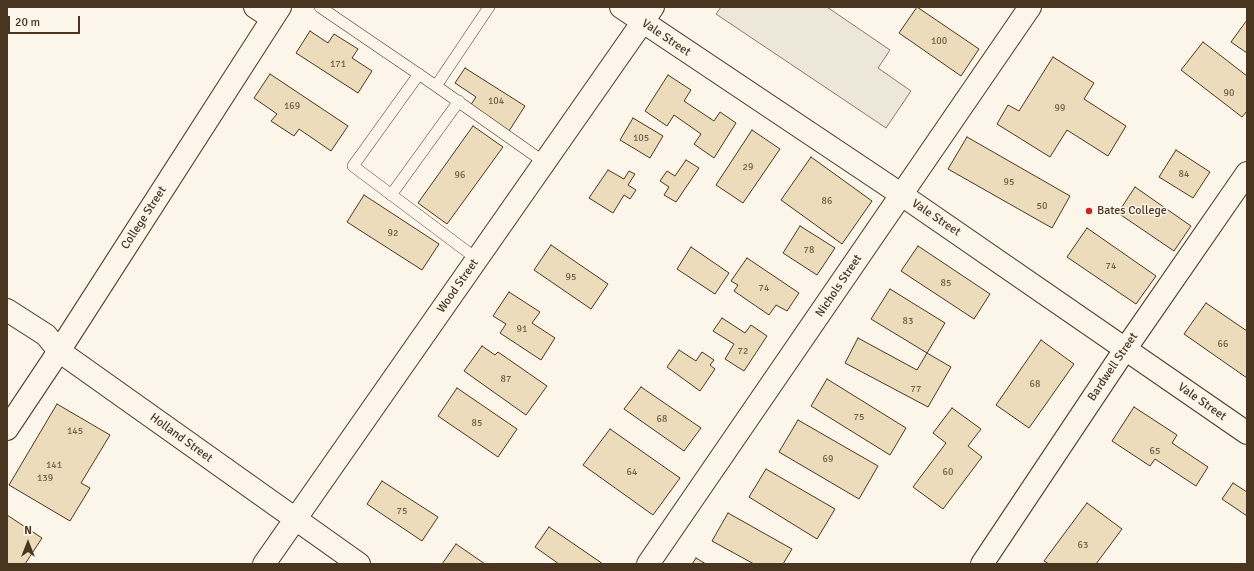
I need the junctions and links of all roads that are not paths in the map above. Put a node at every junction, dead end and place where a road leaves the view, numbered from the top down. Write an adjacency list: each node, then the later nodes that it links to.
1 (320, 7): 7 (lane)
2 (489, 7): 8 (lane)
3 (621, 7): 6 (street, Vale Street)
4 (1030, 7): 13 (street, Nichols Street)
5 (269, 11): 17 (street, College Street)
6 (647, 14): 10 (street, Wood Street); 13 (street, Vale Street)
7 (419, 74): 8 (lane); 12 (lane)
8 (436, 86): 9 (lane)
9 (459, 101): 10 (lane); 12 (lane)
10 (544, 162): 14 (street, Wood Street)
11 (1247, 173): 16 (street, Bardwell Street)
12 (391, 195): 14 (lane)
13 (902, 195): 16 (street, Vale Street); 23 (street, Nichols Street)
14 (477, 259): 20 (street, Wood Street)
15 (7, 310): 17 (street, Holland Street)
16 (1126, 348): 19 (street, Vale Street); 24 (street, Bardwell Street)
17 (59, 351): 18 (street, College Street); 20 (street, Holland Street)
18 (7, 429)
19 (1247, 433)
20 (295, 520): 21 (street, Wood Street); 22 (street, Holland Street)
21 (264, 564)
22 (359, 564)
23 (648, 564)
24 (982, 564)

